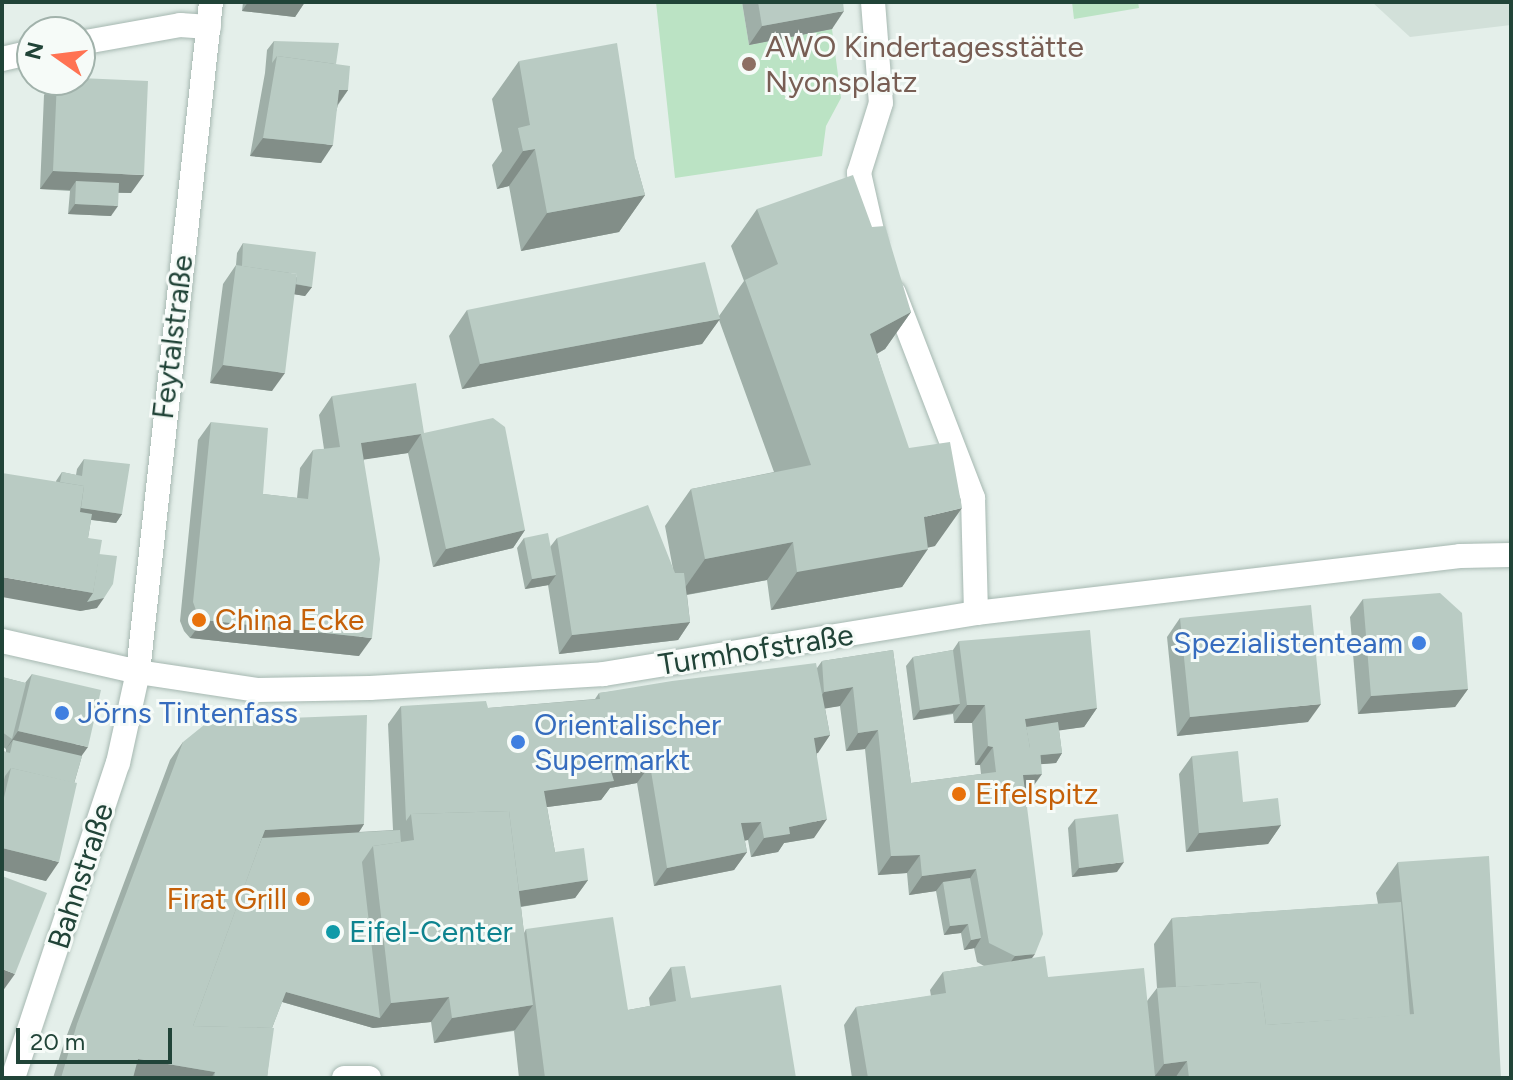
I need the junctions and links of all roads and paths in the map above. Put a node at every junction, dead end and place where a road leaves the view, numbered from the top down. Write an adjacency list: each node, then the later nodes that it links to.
1 (211, 2): 3 (street, Feytalstraße)
2 (873, 2): 6 (street)
3 (209, 27): 4 (street); 8 (street, Feytalstraße)
4 (96, 40)
5 (1511, 555): 6 (street, Turmhofstraße)
6 (976, 613): 8 (street, Turmhofstraße)
7 (2, 641): 8 (street, Turmhofstraße)
8 (138, 672): 9 (street, Bahnstraße)
9 (13, 1078)
10 (344, 1078): 11 (street)
11 (369, 1078)

